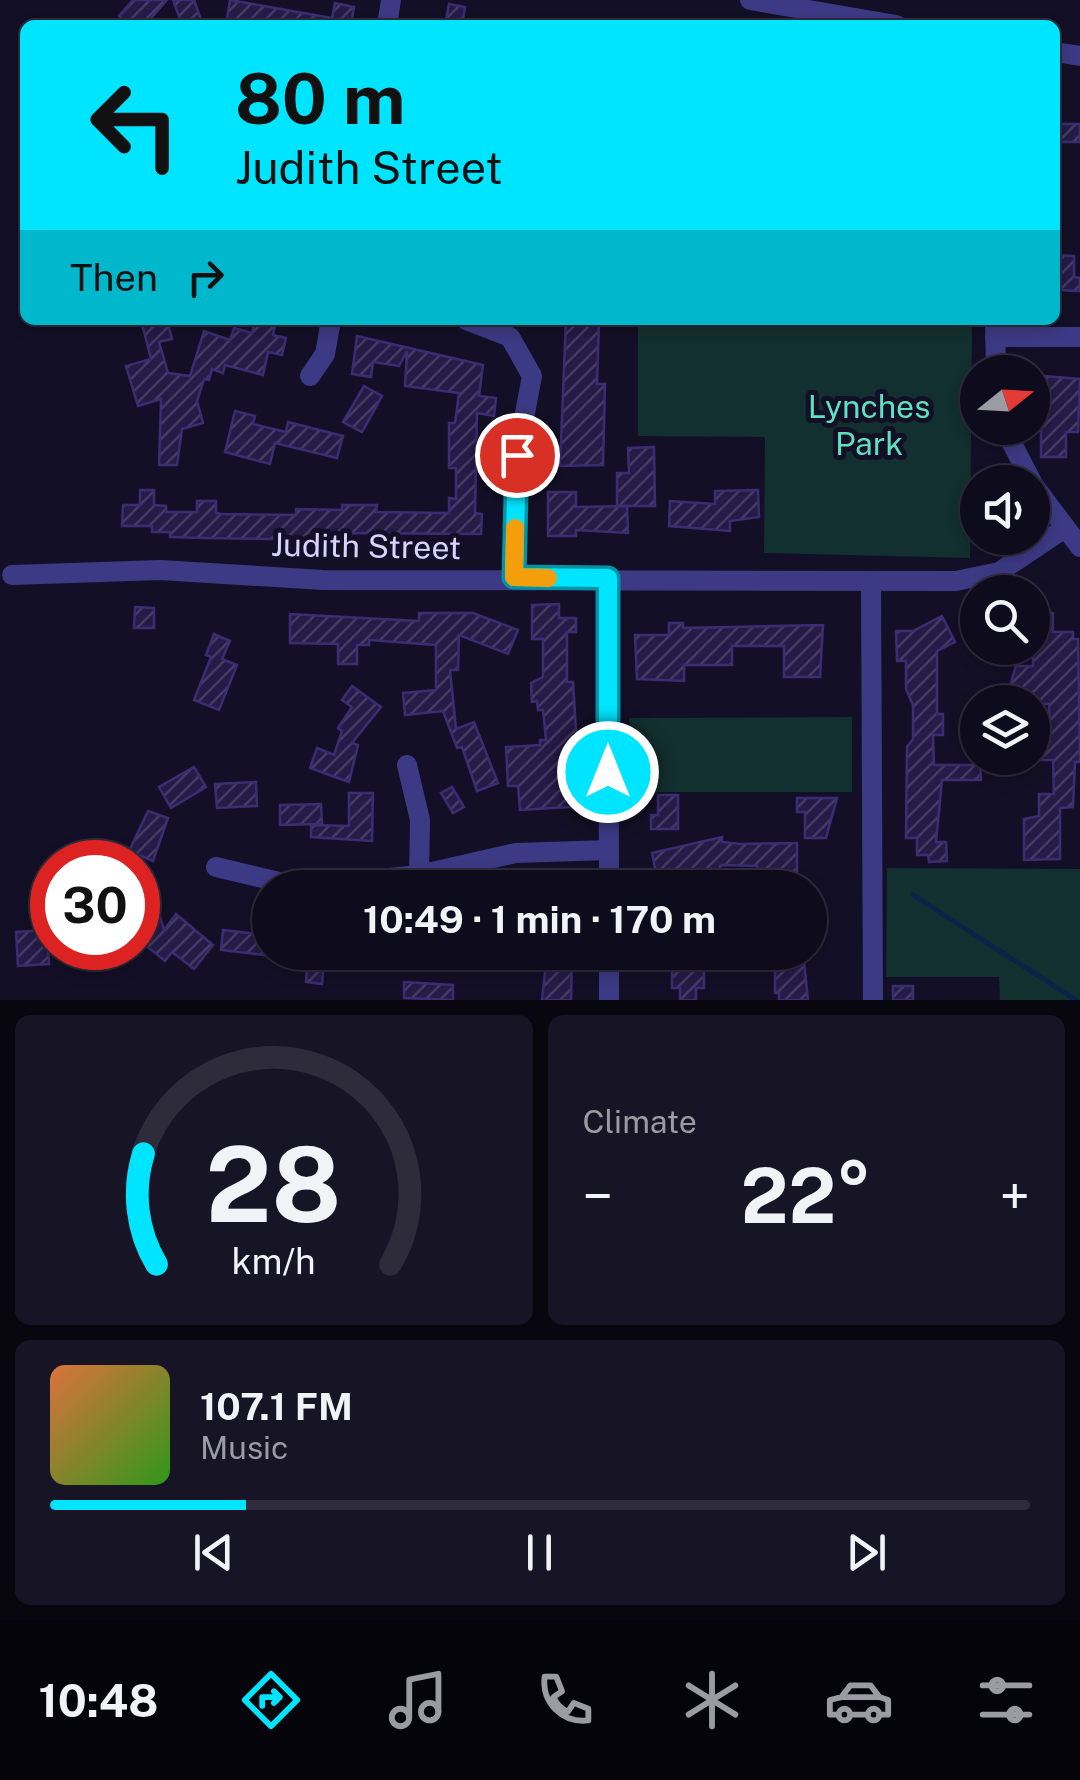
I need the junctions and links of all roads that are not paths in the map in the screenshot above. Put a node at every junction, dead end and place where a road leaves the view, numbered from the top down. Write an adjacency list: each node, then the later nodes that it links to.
1 (764, 1): 2 (street)
2 (868, 20)
3 (330, 325): 8 (street)
4 (479, 325): 13 (street)
5 (995, 328): 6 (street); 7 (street)
6 (1080, 338)
7 (996, 355)
8 (310, 376)
9 (1050, 508): 10 (street)
10 (1065, 528): 11 (street); 15 (street, Judith Street)
11 (1080, 546)
12 (12, 575): 13 (street, Judith Street)
13 (514, 577): 14 (street, Judith Street)
14 (608, 578): 15 (street, Judith Street); 17 (street)
15 (872, 582): 25 (street)
16 (406, 764): 19 (street)
17 (608, 850): 20 (street); 21 (street)
18 (216, 867): 22 (street)
19 (420, 870)
20 (438, 870)
21 (609, 870)
22 (252, 876)
23 (609, 970): 24 (street)
24 (609, 1000)
25 (873, 1000)

